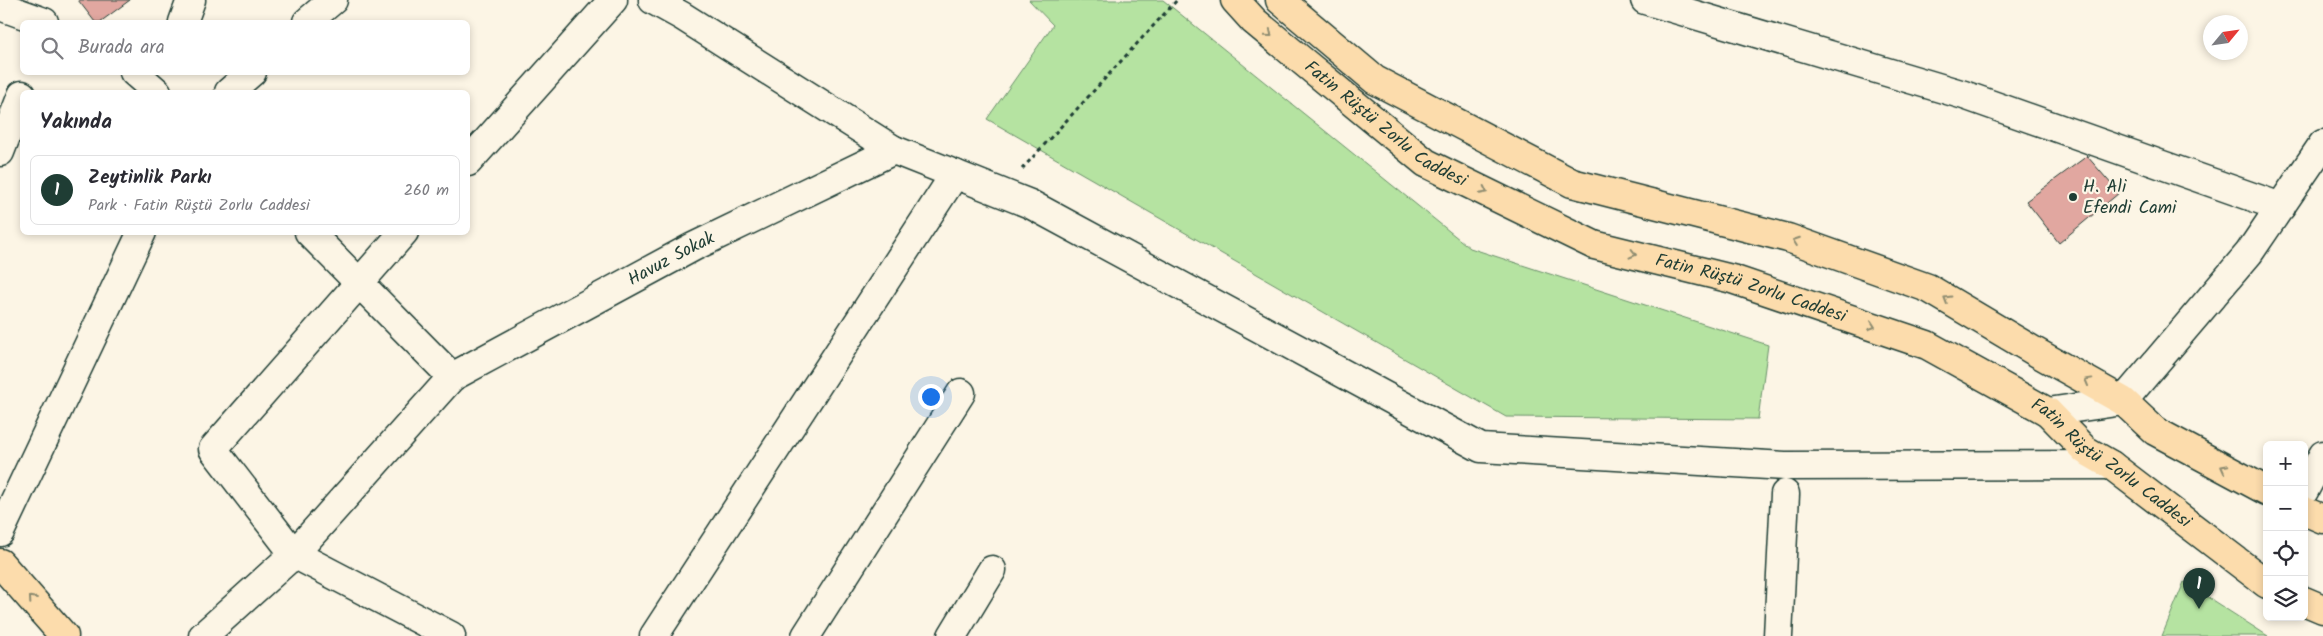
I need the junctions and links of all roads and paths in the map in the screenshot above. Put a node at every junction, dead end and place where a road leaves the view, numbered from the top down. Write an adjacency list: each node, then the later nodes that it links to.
1 (191, 0): 11 (street)
2 (333, 0): 12 (street)
3 (613, 0): 25 (street)
4 (653, 0): 23 (street)
5 (1177, 0): 27 (path)
6 (1235, 0): 36 (main road, Fatin Rüştü Zorlu Caddesi, one-way to 36)
7 (1645, 0): 28 (street)
8 (1285, 2): 35 (main road, Fatin Rüştü Zorlu Caddesi, one-way to 8)
9 (0, 6): 10 (street)
10 (38, 20)
11 (184, 20)
12 (310, 20)
13 (30, 75): 17 (street)
14 (138, 75): 18 (street)
15 (164, 75): 19 (street)
16 (249, 75): 20 (street)
17 (24, 90)
18 (156, 90)
19 (159, 90)
20 (231, 90)
21 (20, 102): 24 (street)
22 (2322, 149): 28 (street)
23 (894, 150): 26 (street); 33 (street, Havuz Sokak)
24 (0, 152)
25 (470, 160)
26 (955, 174): 27 (street); 54 (street)
27 (1001, 192): 38 (street)
28 (2281, 207): 35 (street)
29 (141, 235): 44 (street)
30 (313, 235): 32 (street)
31 (401, 235): 32 (street)
32 (359, 283): 33 (street); 45 (street)
33 (452, 377): 45 (street, Havuz Sokak)
34 (960, 392): 55 (street)
35 (2123, 401): 36 (street); 40 (main road, Fatin Rüştü Zorlu Caddesi, one-way to 35)
36 (2048, 412): 38 (main road, Fatin Rüştü Zorlu Caddesi)
37 (2323, 455): 39 (street)
38 (2111, 465): 48 (main road, Fatin Rüştü Zorlu Caddesi)
39 (2307, 486)
40 (2263, 489)
41 (1785, 494): 57 (street)
42 (2308, 513): 43 (main road)
43 (2323, 520)
44 (0, 532)
45 (294, 554): 52 (street, Havuz Sokak); 53 (street)
46 (0, 562): 51 (main road, one-way to 46)
47 (992, 570): 56 (street)
48 (2263, 581)
49 (2308, 603): 50 (main road)
50 (2323, 609)
51 (64, 636)
52 (203, 636)
53 (451, 636)
54 (654, 636)
55 (806, 636)
56 (952, 636)
57 (1778, 636)

